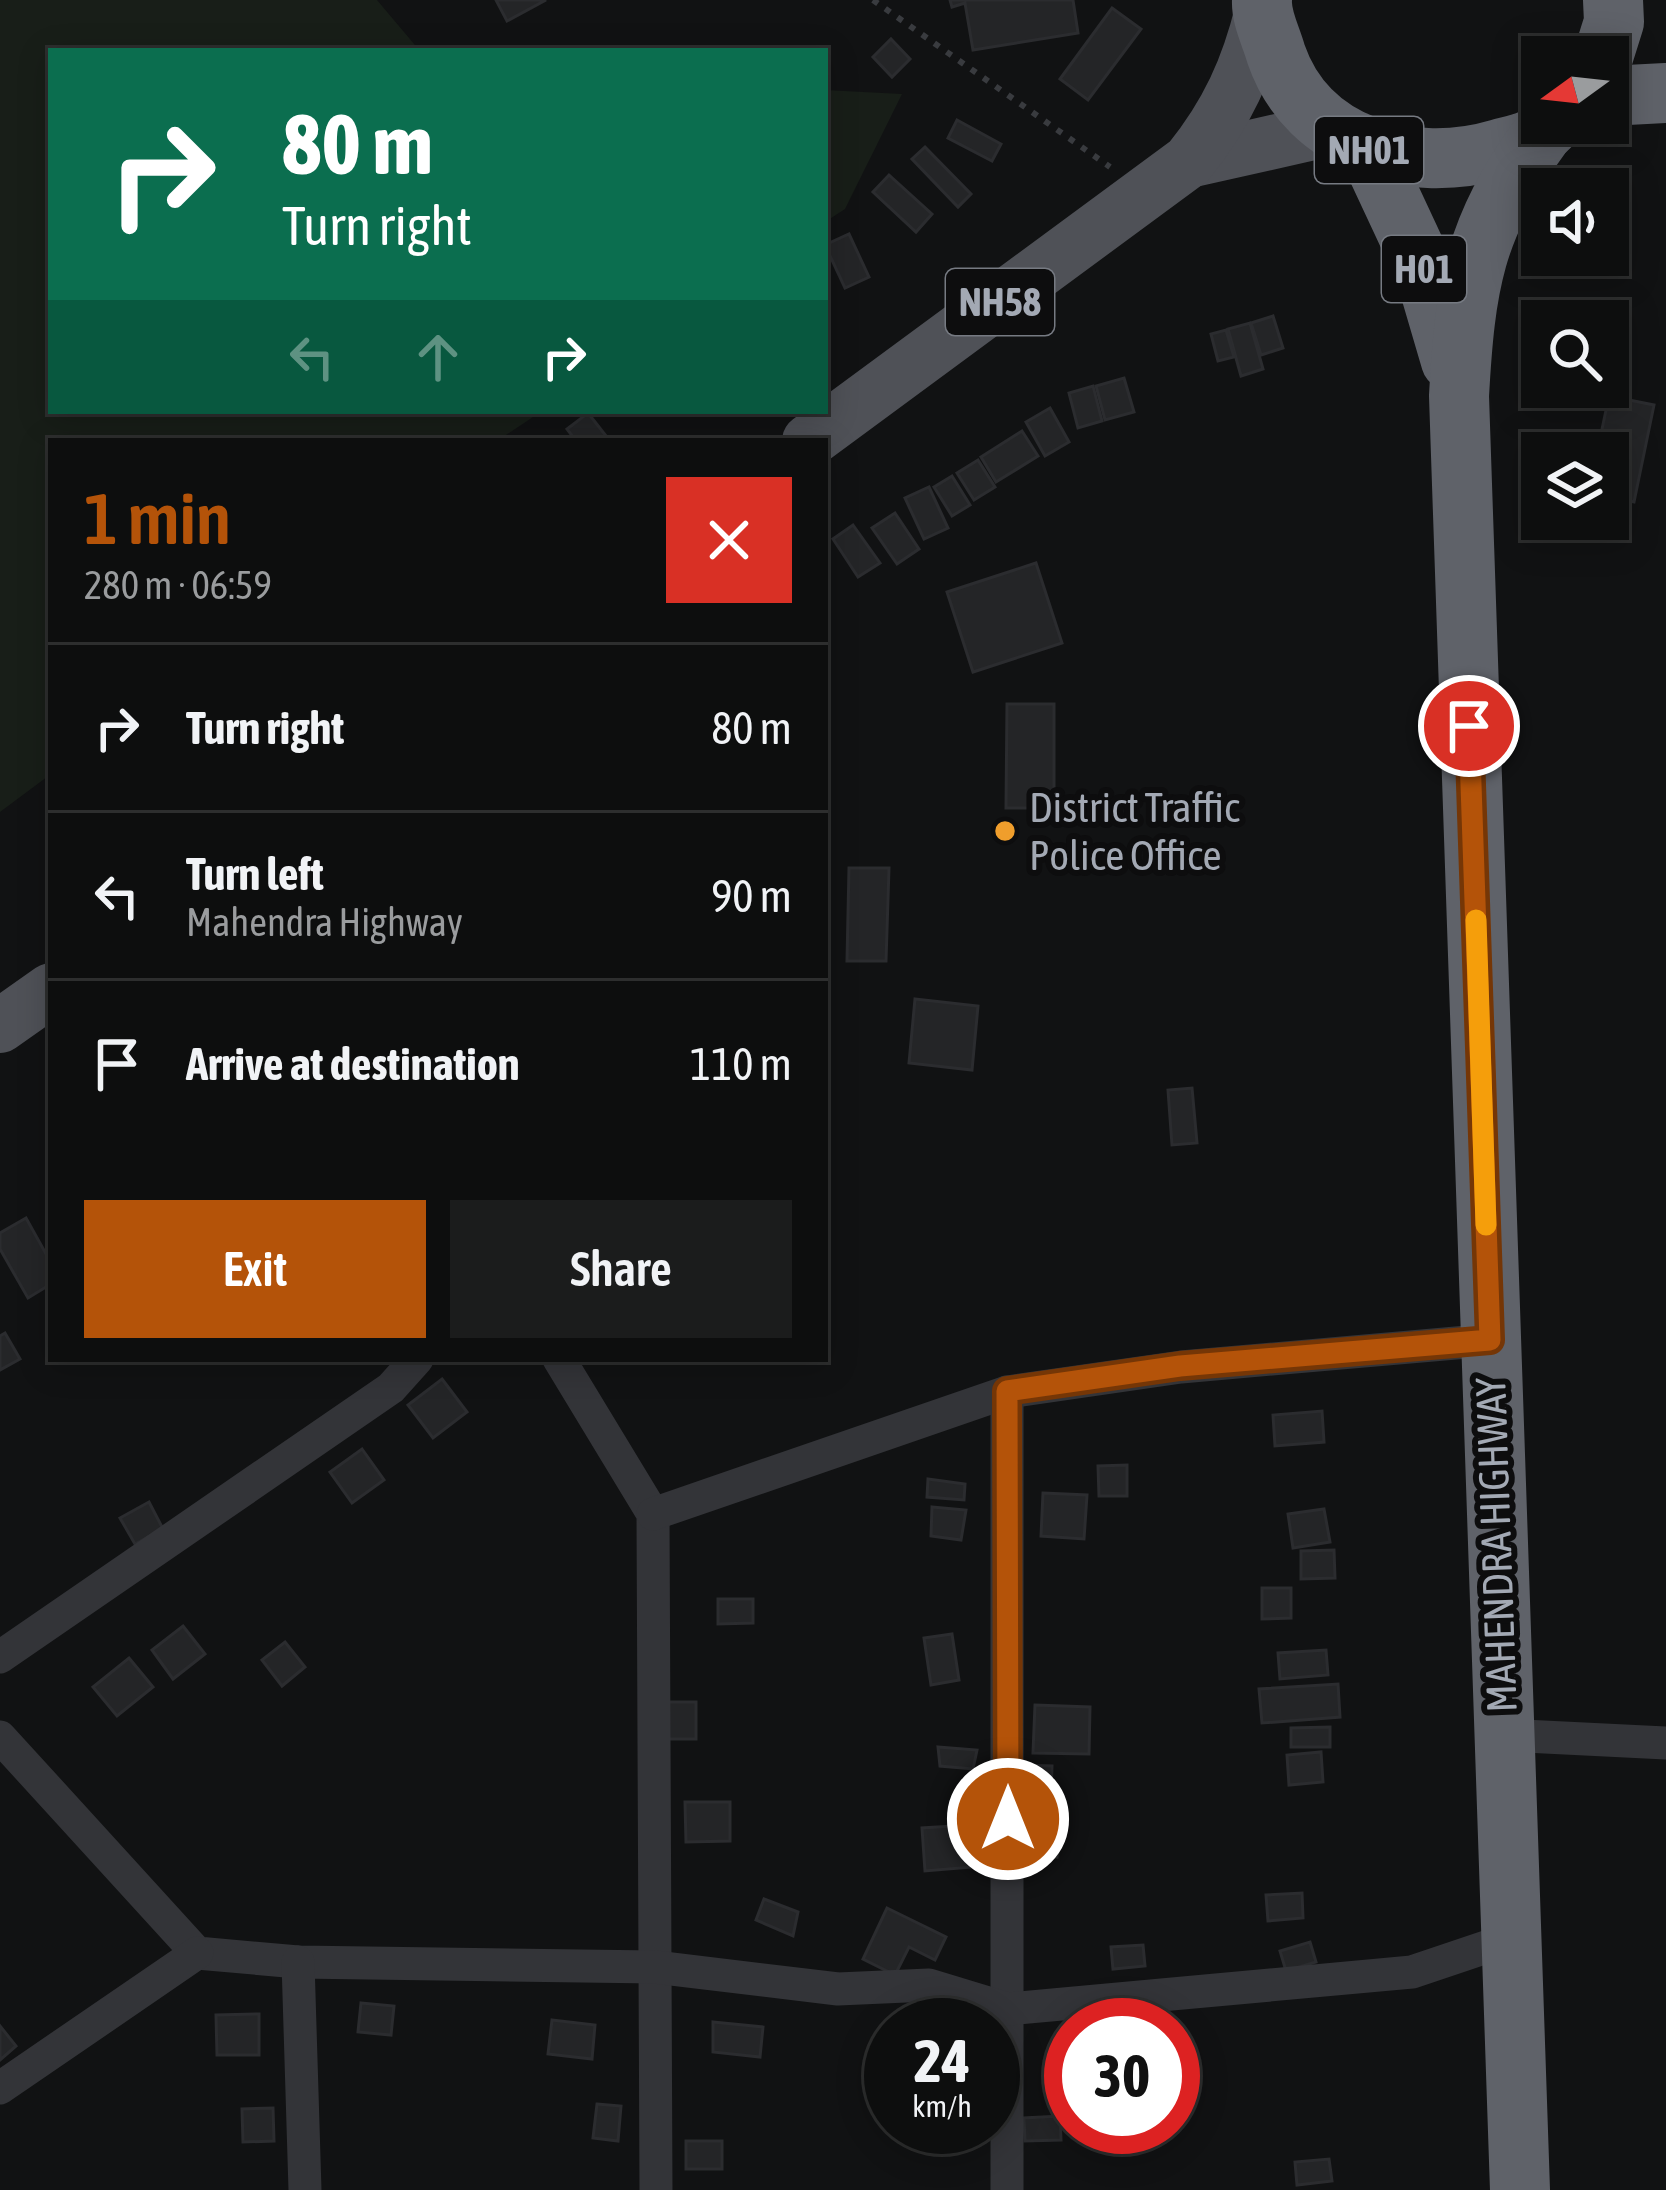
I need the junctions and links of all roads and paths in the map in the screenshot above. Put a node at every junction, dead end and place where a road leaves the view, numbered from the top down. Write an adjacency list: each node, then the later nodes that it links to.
1 (873, 0): 10 (path)
2 (1613, 0): 4 (highway)
3 (1262, 5): 7 (highway, NH01); 10 (main road, NH58)
4 (1610, 36)
5 (1666, 93): 6 (highway)
6 (1629, 95)
7 (1349, 139): 8 (highway, NH01); 10 (main road, NH58); 11 (highway, MAHENDRA HIGHWAY / H01)
8 (1521, 140)
9 (1536, 144): 11 (highway, MAHENDRA HIGHWAY / NH01)
10 (1169, 177): 12 (main road, NH58)
11 (1459, 396): 15 (highway, MAHENDRA HIGHWAY / NH01)
12 (812, 438)
13 (48, 992): 14 (main road)
14 (0, 1027)
15 (1490, 1340): 18 (street); 21 (highway, MAHENDRA HIGHWAY / NH01)
16 (414, 1362): 20 (street)
17 (561, 1362): 19 (street)
18 (1007, 1391): 19 (street); 29 (street)
19 (653, 1514): 27 (street)
20 (0, 1657)
21 (1502, 1735): 23 (street); 24 (highway, MAHENDRA HIGHWAY / NH01)
22 (0, 1737): 25 (street)
23 (1666, 1743)
24 (1510, 1939): 30 (street); 36 (highway, MAHENDRA HIGHWAY / NH01)
25 (197, 1953): 26 (street); 31 (street)
26 (298, 1962): 27 (street); 33 (street)
27 (655, 1967): 28 (street); 34 (street)
28 (972, 1998)
29 (1008, 1998)
30 (1020, 2008)
31 (0, 2088)
32 (1007, 2154): 35 (street)
33 (304, 2190)
34 (656, 2190)
35 (1007, 2190)
36 (1520, 2190)

